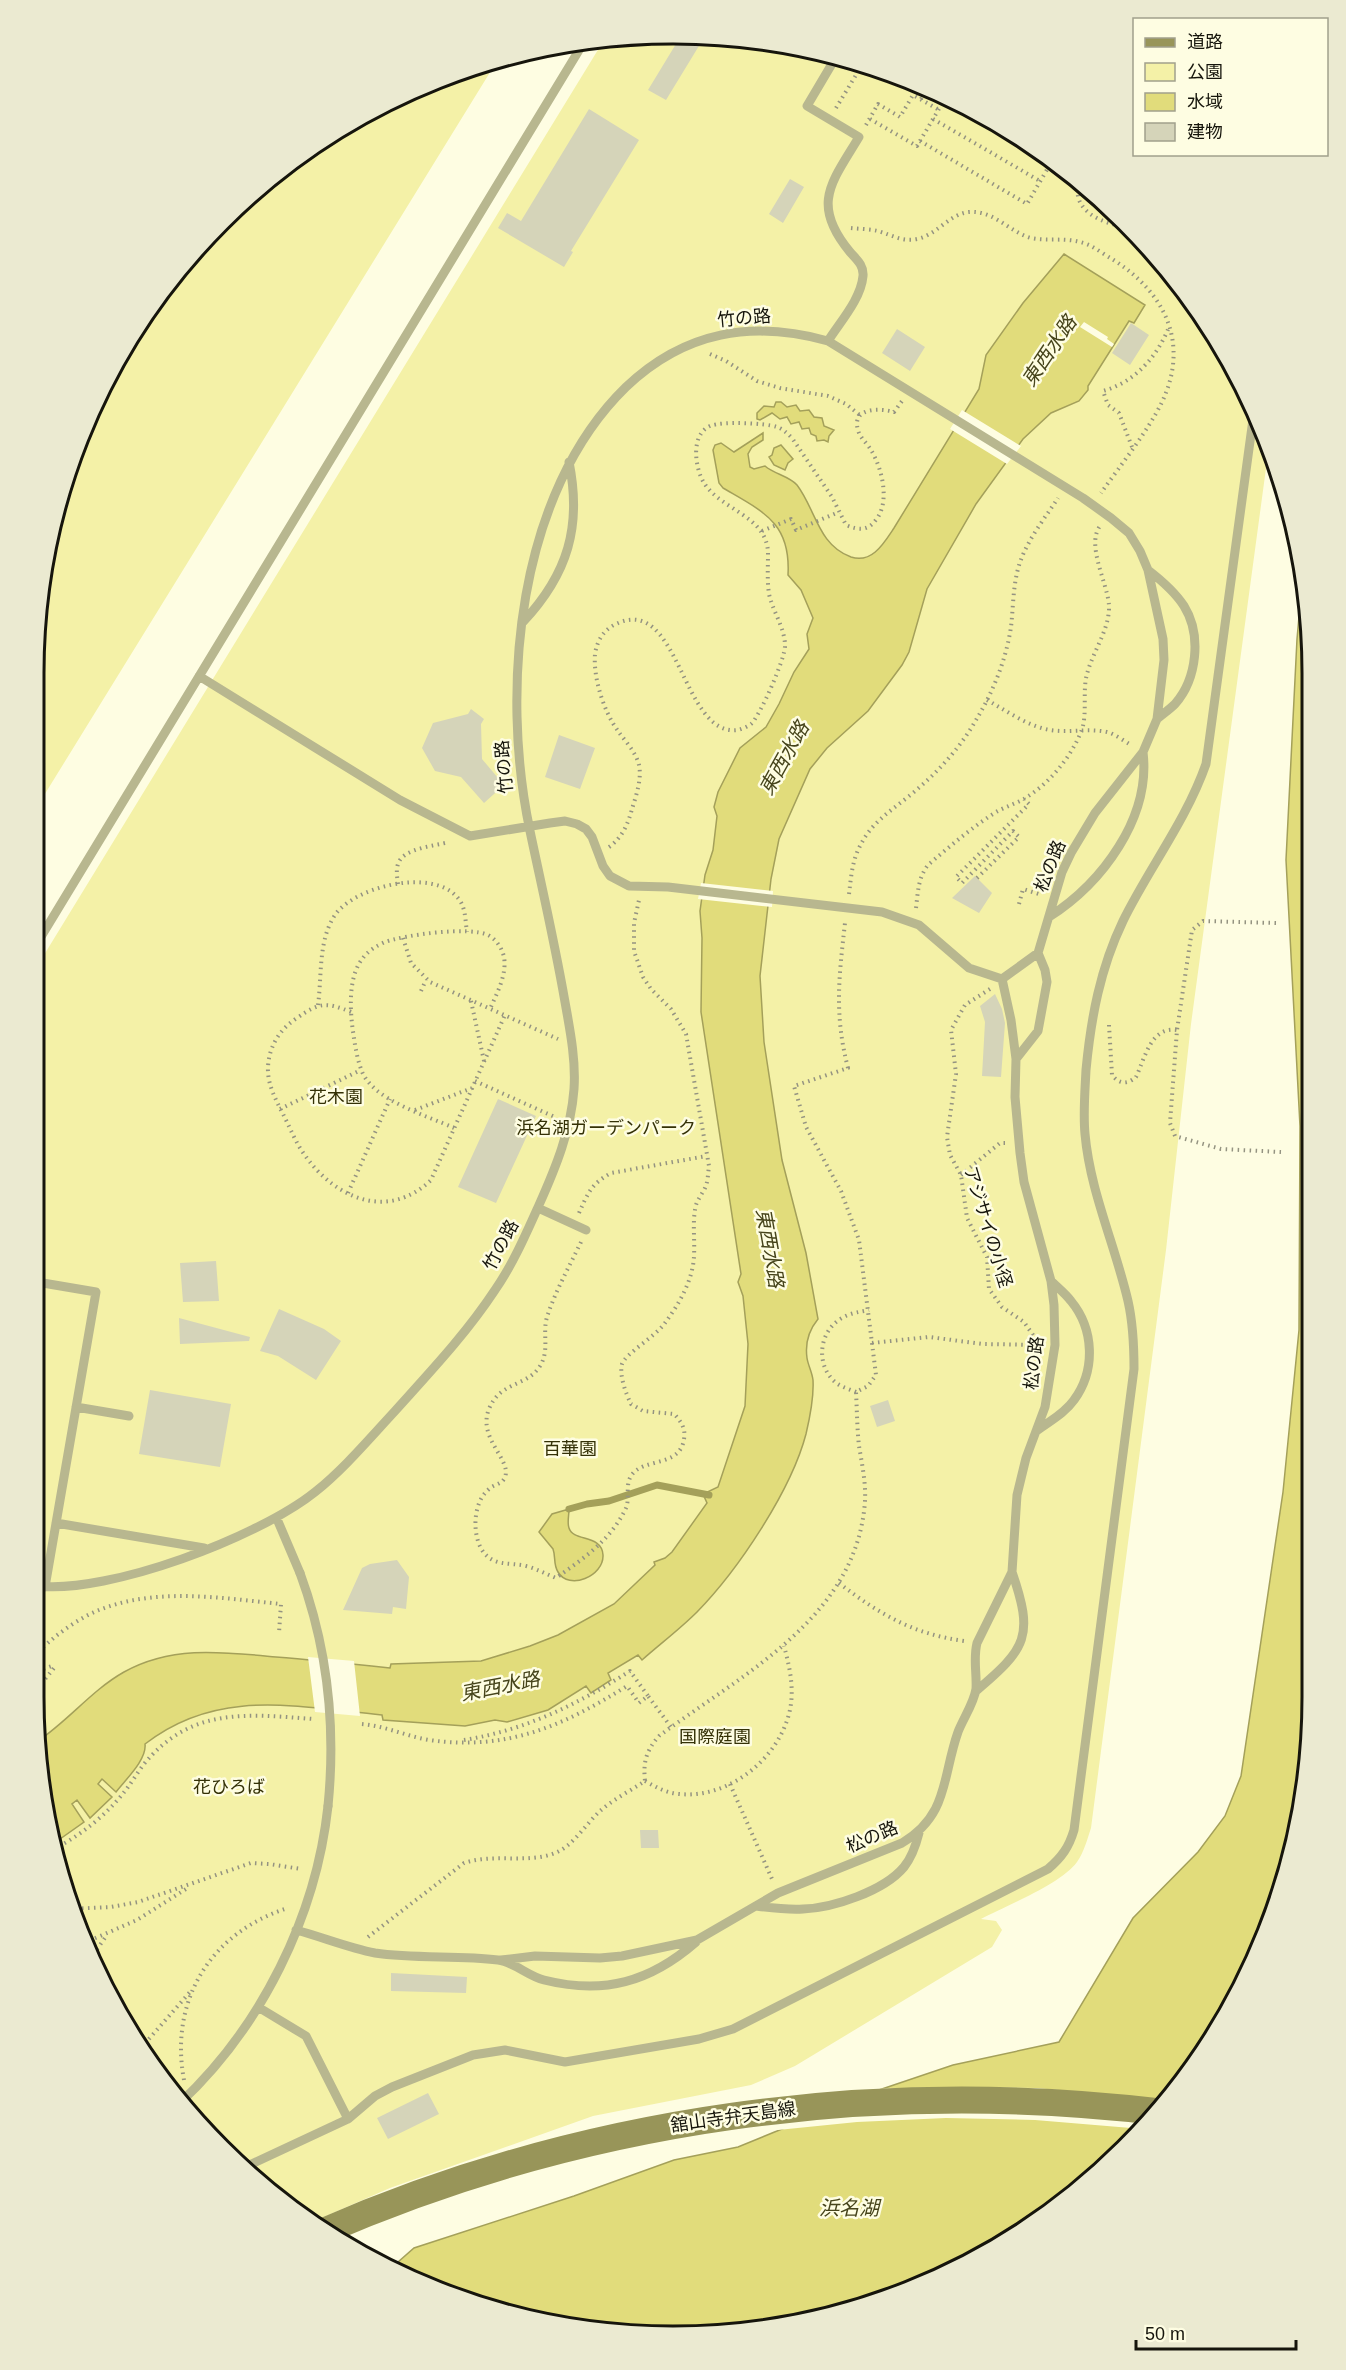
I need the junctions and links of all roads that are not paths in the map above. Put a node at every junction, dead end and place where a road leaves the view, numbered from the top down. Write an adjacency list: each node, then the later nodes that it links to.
1 (578, 51): 9 (lane)
2 (832, 64): 3 (lane)
3 (828, 340): 4 (lane, 竹の路); 6 (lane, 竹の路)
4 (929, 402): 7 (lane, 松の路)
5 (1252, 426): 40 (lane)
6 (569, 462): 8 (lane, 竹の路); 8 (lane)
7 (1148, 570): 10 (lane, 松の路); 10 (lane)
8 (523, 621): 12 (lane, 竹の路)
9 (199, 676): 12 (lane); 14 (lane)
10 (1157, 719): 11 (lane, 松の路)
11 (1143, 752): 13 (lane, 松の路); 13 (lane)
12 (528, 825): 16 (lane); 18 (lane, 竹の路)
13 (1049, 917): 15 (lane, 松の路)
14 (44, 932)
15 (1038, 953): 16 (lane); 17 (lane)
16 (1002, 979): 17 (lane, 松の路)
17 (1016, 1059): 20 (lane, 松の路)
18 (538, 1208): 19 (lane); 25 (lane, 竹の路)
19 (586, 1230)
20 (1051, 1281): 24 (lane, 松の路); 24 (lane)
21 (44, 1283): 22 (lane)
22 (76, 1407): 23 (lane); 26 (lane)
23 (129, 1416)
24 (1038, 1430): 28 (lane, 松の路)
25 (277, 1519): 27 (lane, 竹の路); 34 (lane, bridge)
26 (56, 1523): 27 (lane); 29 (lane)
27 (207, 1548): 30 (lane, 竹の路)
28 (1012, 1572): 31 (lane, 松の路); 31 (lane)
29 (44, 1577)
30 (44, 1586)
31 (976, 1691): 32 (lane, 松の路)
32 (920, 1833): 33 (lane, 松の路); 33 (lane)
33 (756, 1906): 35 (lane, 松の路)
34 (296, 1930): 36 (lane); 37 (lane)
35 (698, 1940): 36 (lane, 松の路); 36 (lane)
36 (501, 1960)
37 (258, 2007): 38 (lane); 40 (lane)
38 (187, 2097)
39 (1147, 2111): 42 (main road, 舘山寺弁天島線)
40 (348, 2119): 41 (lane)
41 (252, 2165)
42 (335, 2227)

